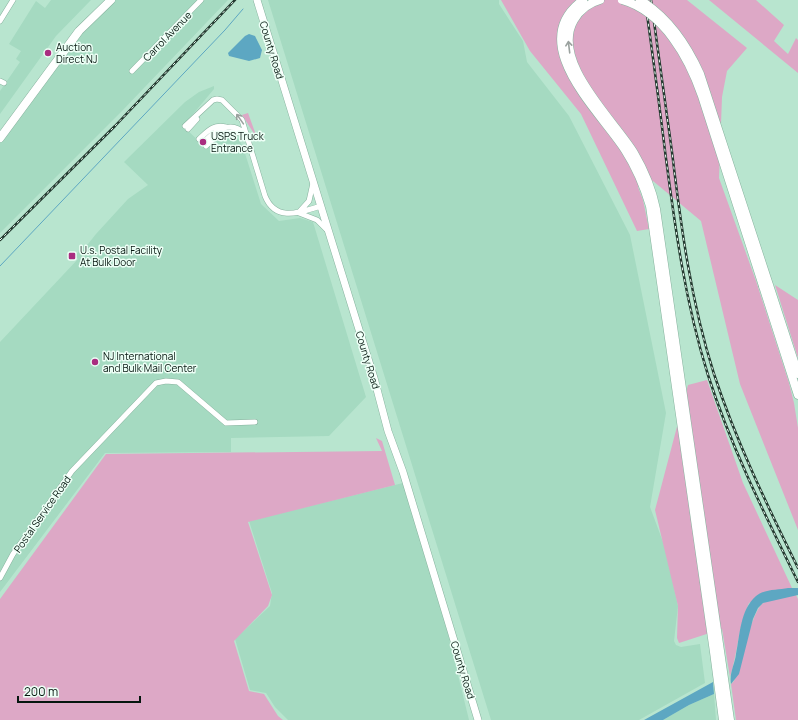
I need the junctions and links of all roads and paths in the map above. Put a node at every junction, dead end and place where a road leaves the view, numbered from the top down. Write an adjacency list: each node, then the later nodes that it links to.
1 (13, 0): 10 (street)
2 (104, 0): 13 (highway)
3 (111, 0): 15 (highway)
4 (201, 0): 11 (street, Carrol Avenue)
5 (257, 0): 16 (main road, County Road)
6 (583, 0): 17 (highway)
7 (600, 0): 17 (highway, one-way to 7)
8 (622, 0): 21 (highway, bridge)
9 (640, 0): 21 (highway, bridge)
10 (0, 21)
11 (132, 71)
12 (187, 127): 14 (street, one-way to 12)
13 (0, 130)
14 (246, 135): 14 (street); 19 (street)
15 (0, 138)
16 (313, 180): 18 (main road, County Road); 19 (street)
17 (648, 190): 27 (highway); 28 (highway)
18 (321, 206): 19 (street); 20 (main road, County Road)
19 (298, 213): 20 (street)
20 (329, 232): 26 (main road, County Road)
21 (766, 285): 22 (highway); 23 (highway)
22 (798, 374)
23 (798, 395)
24 (255, 422): 25 (street, Postal Service Road)
25 (0, 578)
26 (478, 720)
27 (723, 720)
28 (730, 720)

